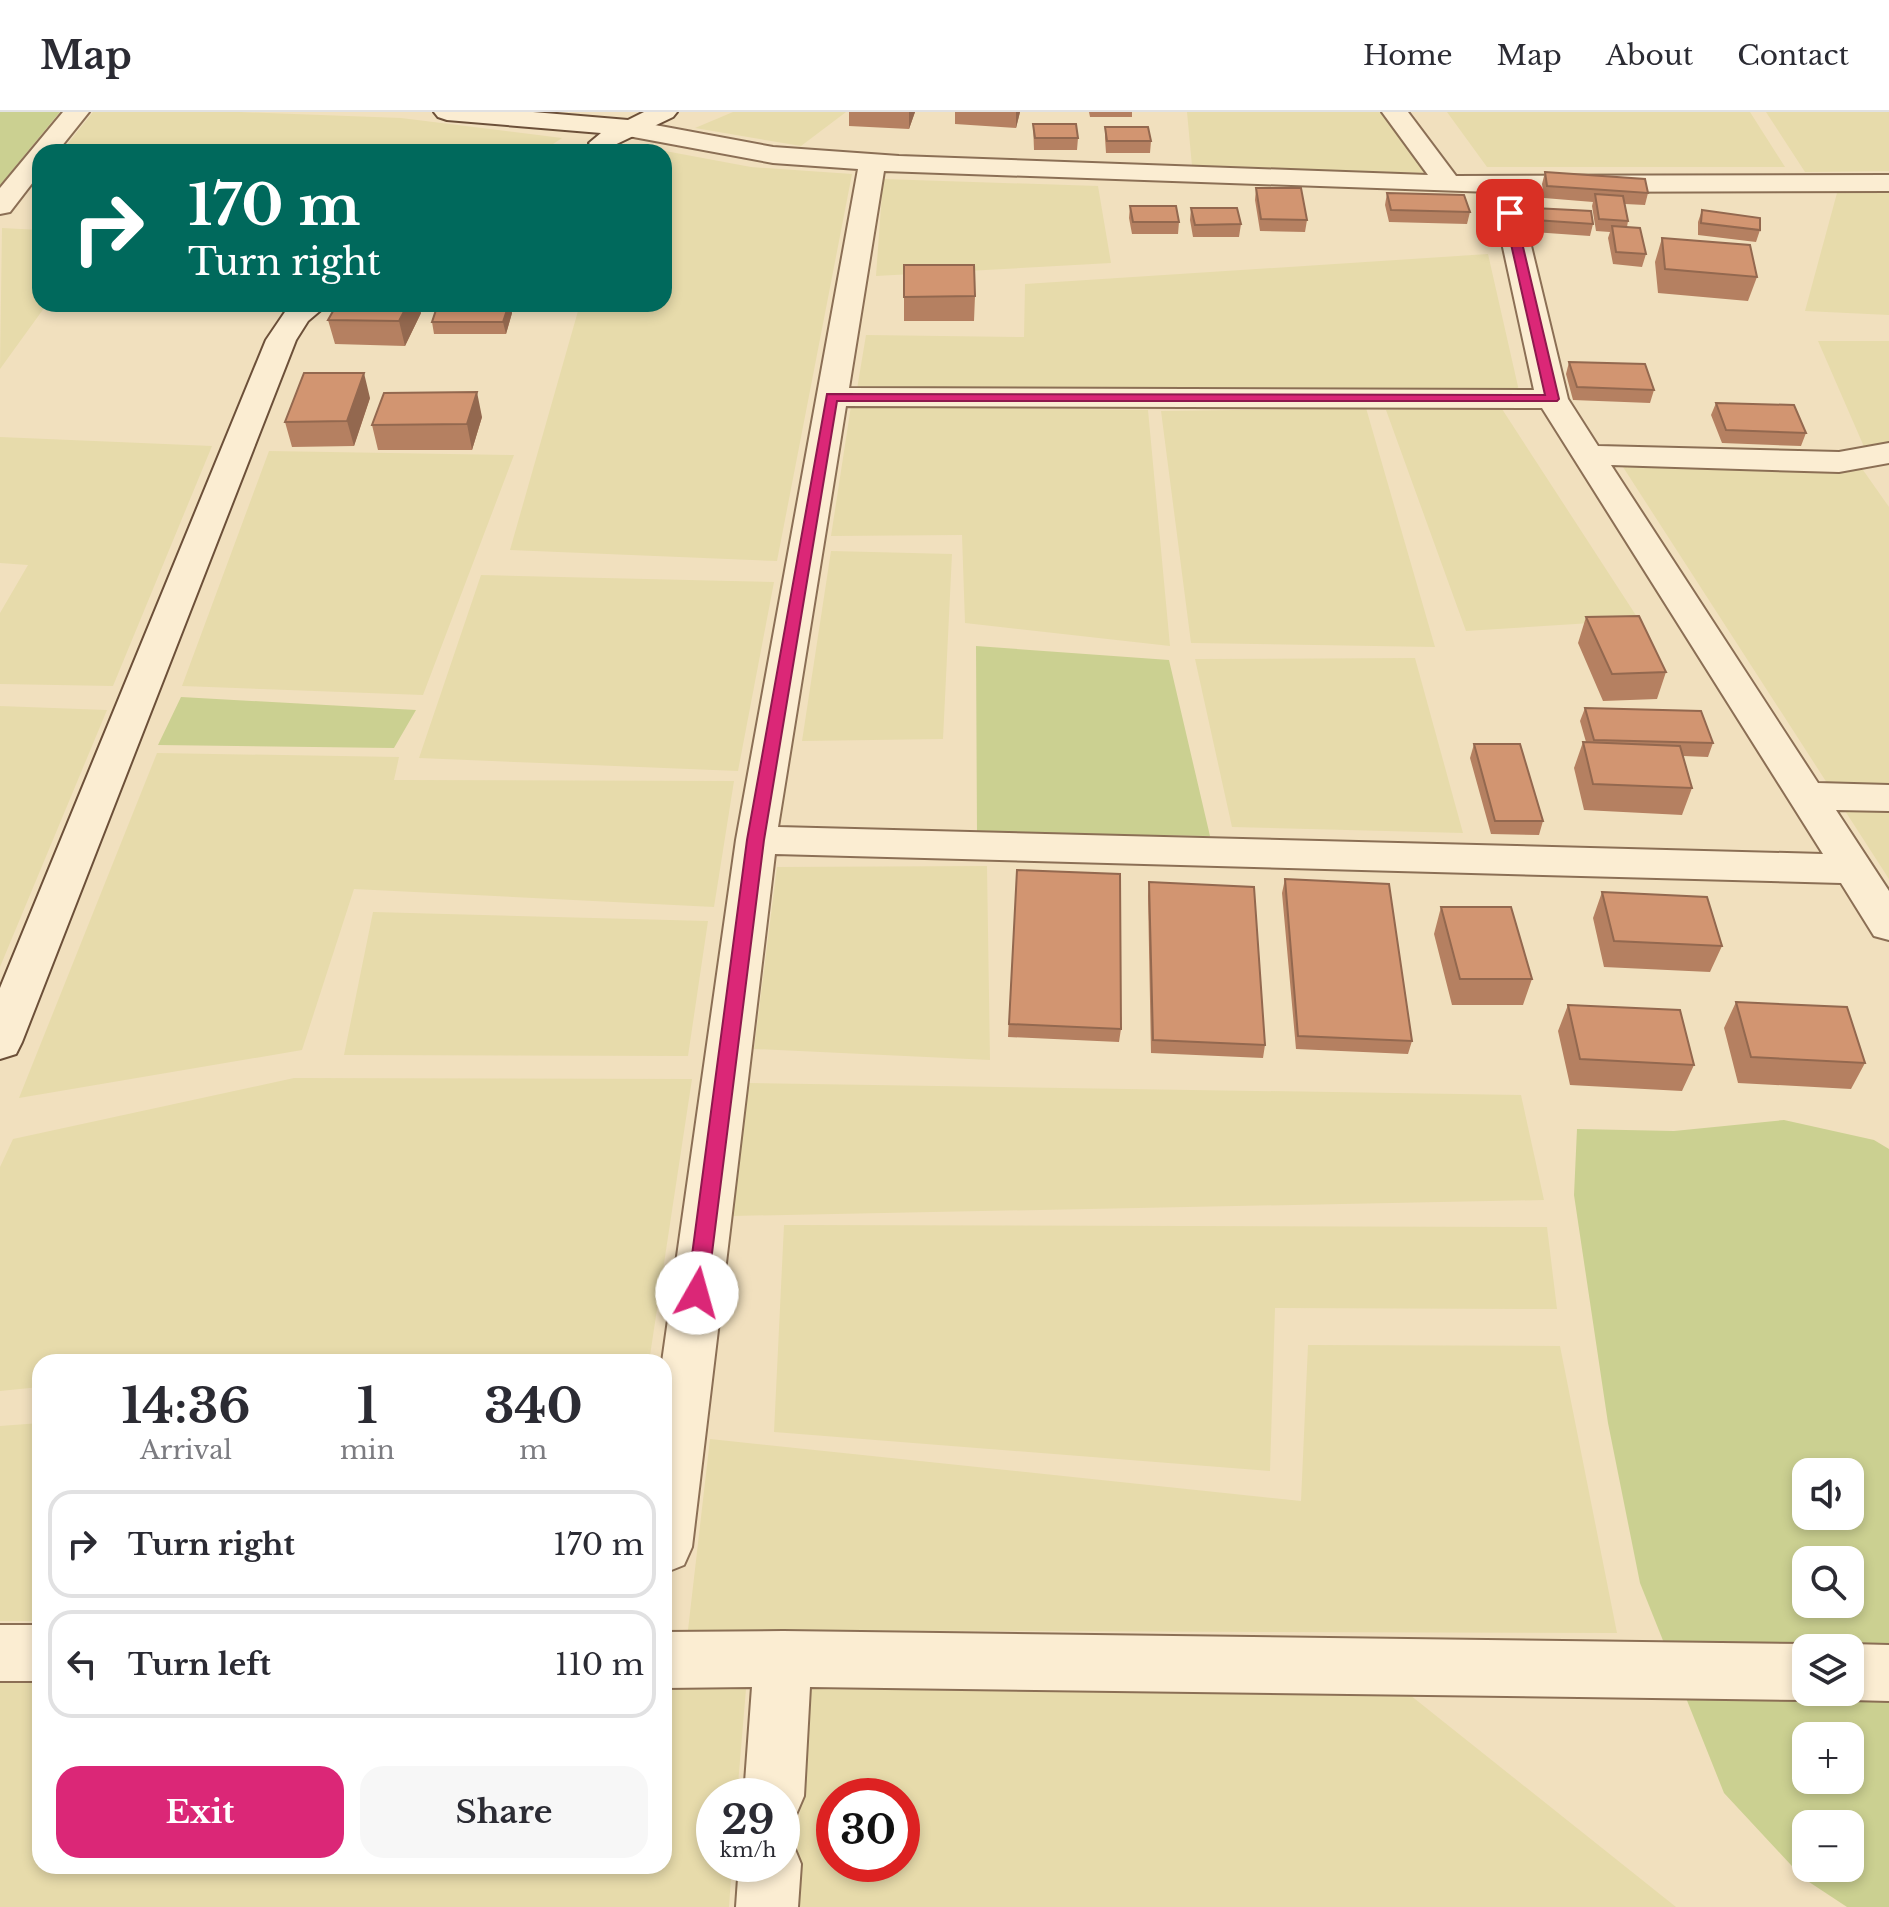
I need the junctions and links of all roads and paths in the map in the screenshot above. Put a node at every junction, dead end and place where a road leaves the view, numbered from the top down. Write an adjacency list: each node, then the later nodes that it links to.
1 (76, 112): 6 (street)
2 (447, 112): 5 (street)
3 (664, 112): 5 (street)
4 (1395, 112): 12 (street)
5 (628, 128): 7 (street); 8 (street)
6 (50, 144)
7 (599, 144)
8 (872, 162): 12 (street); 15 (street)
9 (32, 166): 13 (street)
10 (1502, 182): 11 (street); 12 (street); 16 (street)
11 (1889, 183)
12 (1448, 184)
13 (0, 206)
14 (301, 312): 24 (street)
15 (831, 397): 16 (street); 21 (street)
16 (1552, 399): 18 (street)
17 (1889, 453): 18 (street)
18 (1589, 455): 19 (street)
19 (1806, 796): 20 (street); 22 (street)
20 (1889, 798)
21 (756, 840): 22 (street); 25 (street)
22 (1854, 869): 23 (street)
23 (1889, 925)
24 (0, 1042)
25 (672, 1486)
26 (0, 1653): 27 (street)
27 (32, 1653)
28 (783, 1659): 29 (street); 30 (street); 33 (street)
29 (672, 1660)
30 (1792, 1672)
31 (1864, 1672): 32 (street)
32 (1889, 1673)
33 (775, 1778)
34 (769, 1882): 35 (street)
35 (767, 1907)

